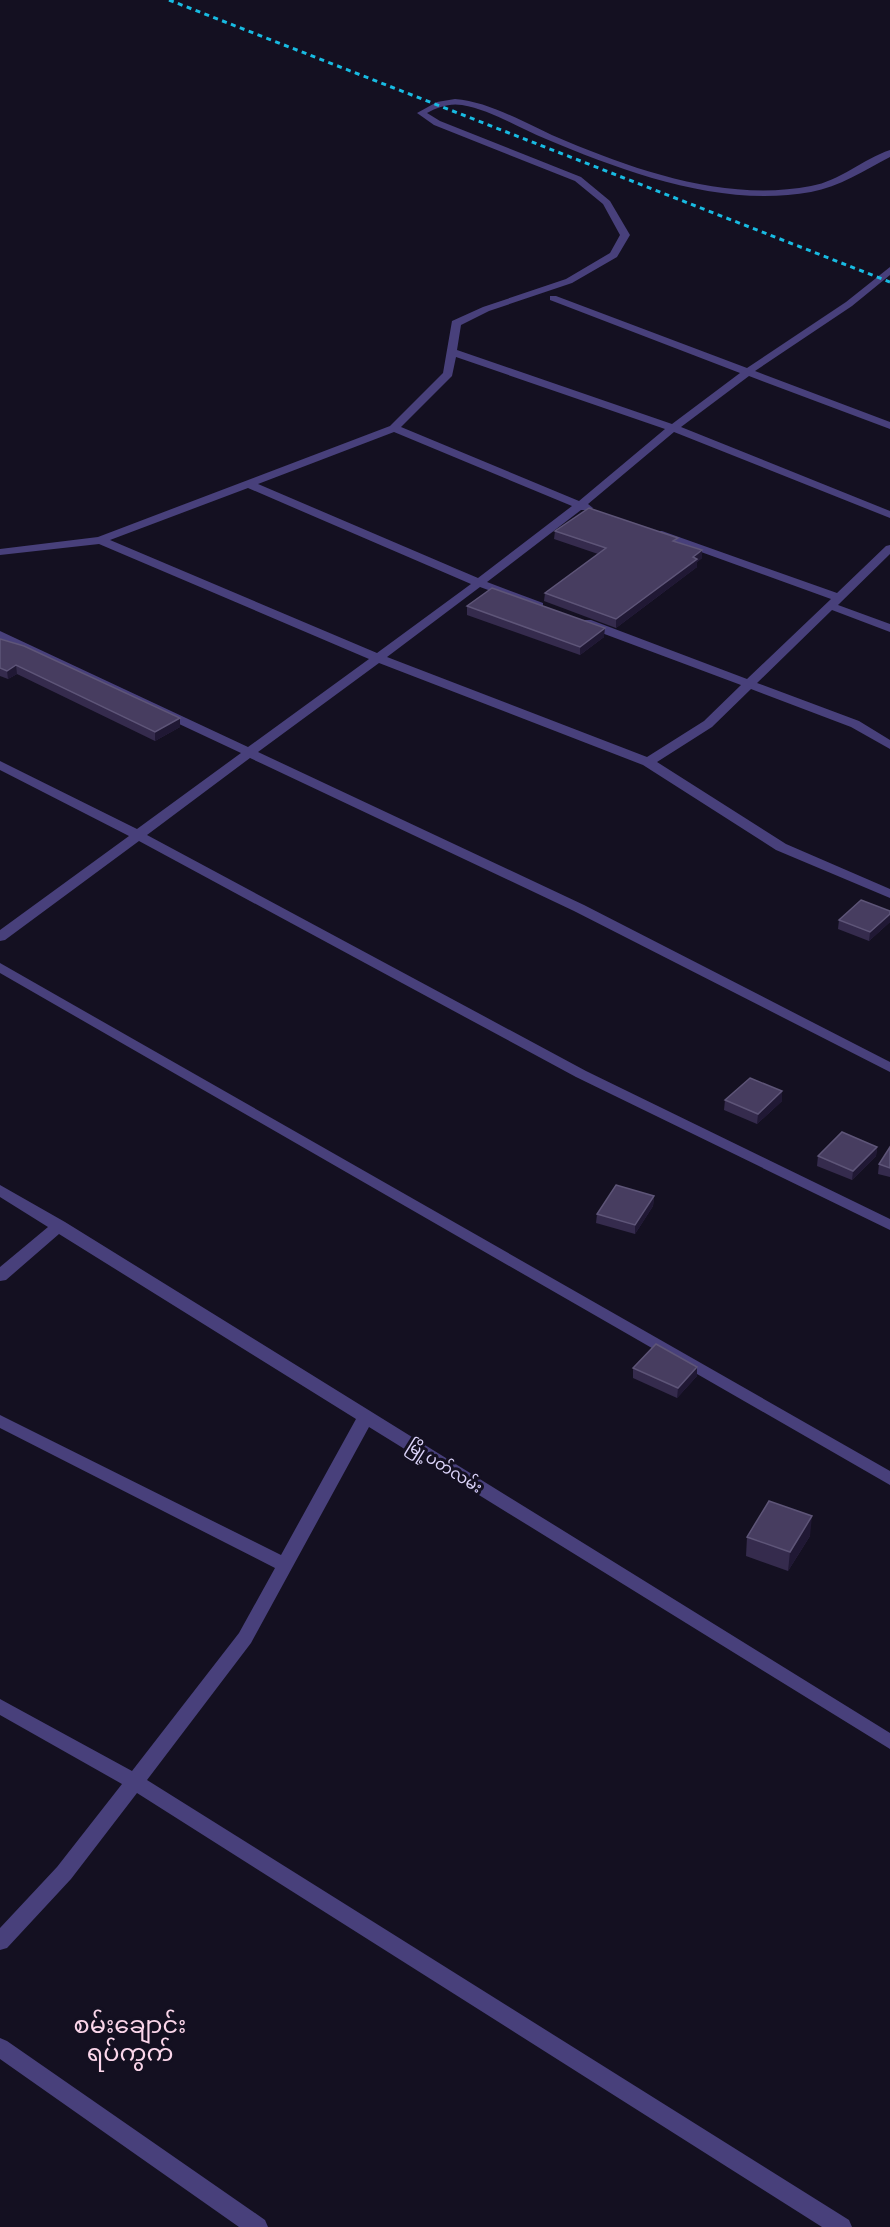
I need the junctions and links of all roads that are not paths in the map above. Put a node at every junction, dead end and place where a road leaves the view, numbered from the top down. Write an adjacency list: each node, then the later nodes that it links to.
1 (890, 153): 4 (street)
2 (890, 270): 5 (street)
3 (553, 298): 5 (street)
4 (452, 352): 7 (street); 8 (street)
5 (746, 373): 6 (street); 8 (street)
6 (890, 426)
7 (394, 428): 9 (street); 10 (street)
8 (673, 428): 10 (street); 12 (street)
9 (249, 484): 14 (street); 17 (street)
10 (580, 505): 11 (street); 17 (street)
11 (602, 513)
12 (890, 515)
13 (647, 530): 18 (street)
14 (100, 540): 16 (street); 23 (street)
15 (890, 548): 18 (street)
16 (0, 552)
17 (479, 583): 19 (street); 23 (street)
18 (835, 602): 21 (street); 24 (street)
19 (555, 611)
20 (576, 619): 24 (street)
21 (890, 628)
22 (0, 635): 26 (street)
23 (378, 658): 26 (street); 27 (street)
24 (749, 684): 25 (street); 27 (street)
25 (890, 745)
26 (251, 752): 29 (street); 33 (street)
27 (648, 762): 30 (street)
28 (0, 765): 29 (street)
29 (138, 835): 31 (street); 35 (street)
30 (890, 894)
31 (0, 937)
32 (0, 967): 40 (street)
33 (890, 1068)
34 (0, 1190): 36 (street, မြို့ပတ်လမ်း)
35 (890, 1225)
36 (59, 1226): 37 (street); 38 (street, မြို့ပတ်လမ်း)
37 (0, 1276)
38 (366, 1417): 41 (street); 43 (street, မြို့ပတ်လမ်း)
39 (0, 1421): 41 (street)
40 (890, 1479)
41 (285, 1565): 44 (street)
42 (0, 1706): 44 (street)
43 (890, 1742)
44 (134, 1782): 45 (street); 48 (street)
45 (0, 1942)
46 (0, 2047): 47 (street)
47 (257, 2227)
48 (841, 2227)

